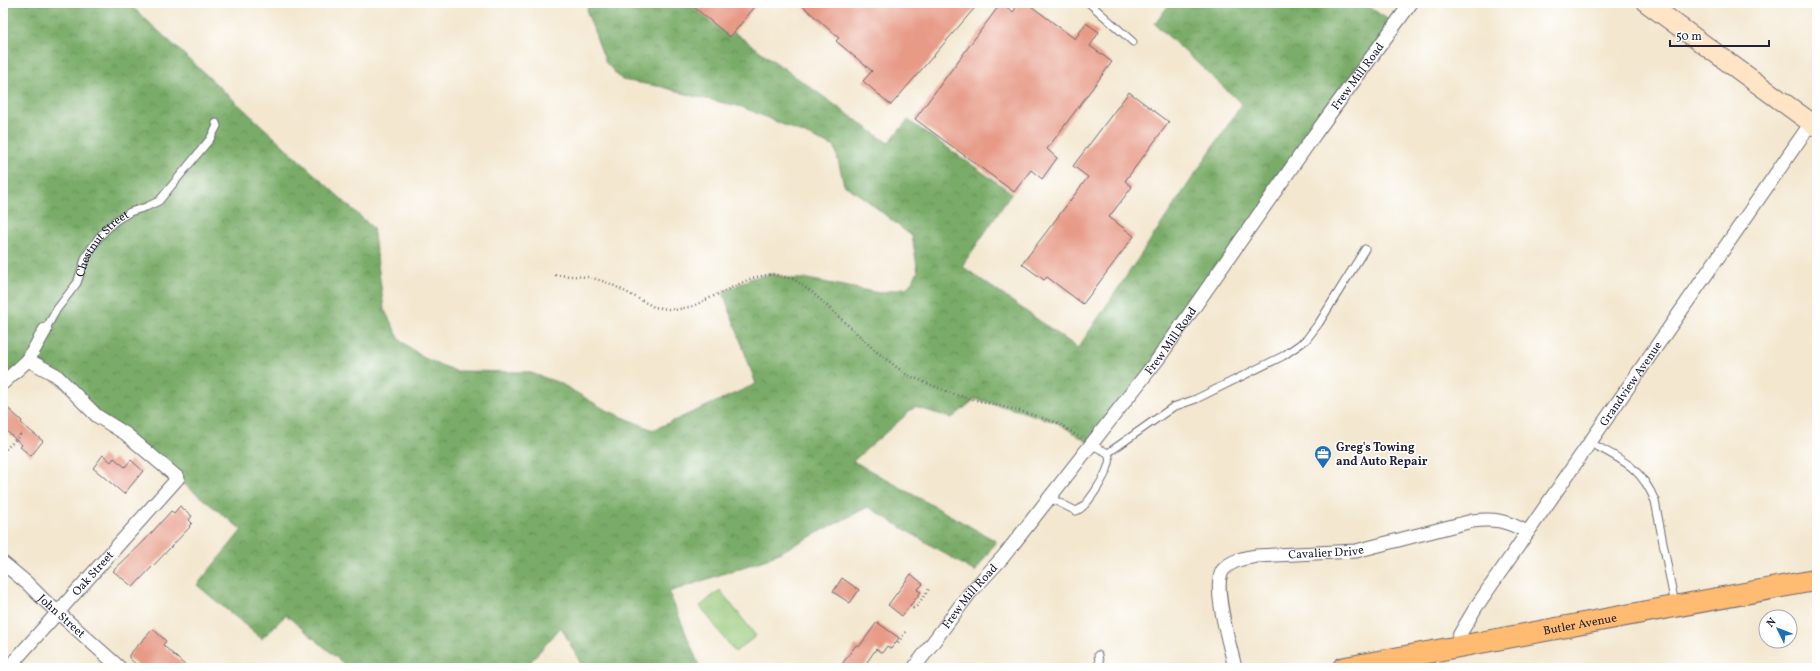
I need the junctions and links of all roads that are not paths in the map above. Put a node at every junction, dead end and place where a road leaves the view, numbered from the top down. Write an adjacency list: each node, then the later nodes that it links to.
1 (1089, 3): 4 (lane)
2 (1411, 3): 12 (street, Frew Mill Road)
3 (1647, 3): 6 (street)
4 (1132, 42)
5 (216, 123): 8 (lane, Chestnut Street)
6 (1814, 125): 11 (street, Grandview Avenue)
7 (1365, 249): 13 (lane)
8 (45, 330): 9 (street, Chestnut Street)
9 (28, 360): 10 (street, Chestnut Street); 19 (street, Oak Street)
10 (3, 383)
11 (1589, 442): 15 (street, Grandview Avenue); 18 (lane)
12 (1092, 445): 13 (lane); 14 (street, Frew Mill Road)
13 (1108, 453): 14 (lane)
14 (1050, 498): 24 (street, Frew Mill Road)
15 (1527, 532): 20 (street, Grandview Avenue); 26 (street, Cavalier Drive)
16 (3, 563): 19 (street, John Street)
17 (1817, 580): 18 (main road, Butler Avenue)
18 (1675, 606): 20 (main road, Butler Avenue)
19 (58, 613): 22 (street, Oak Street); 23 (street, John Street)
20 (1455, 647): 27 (main road, Butler Avenue)
21 (1098, 655): 25 (lane)
22 (8, 668)
23 (120, 668)
24 (914, 668)
25 (1100, 668)
26 (1235, 668)
27 (1345, 668)

